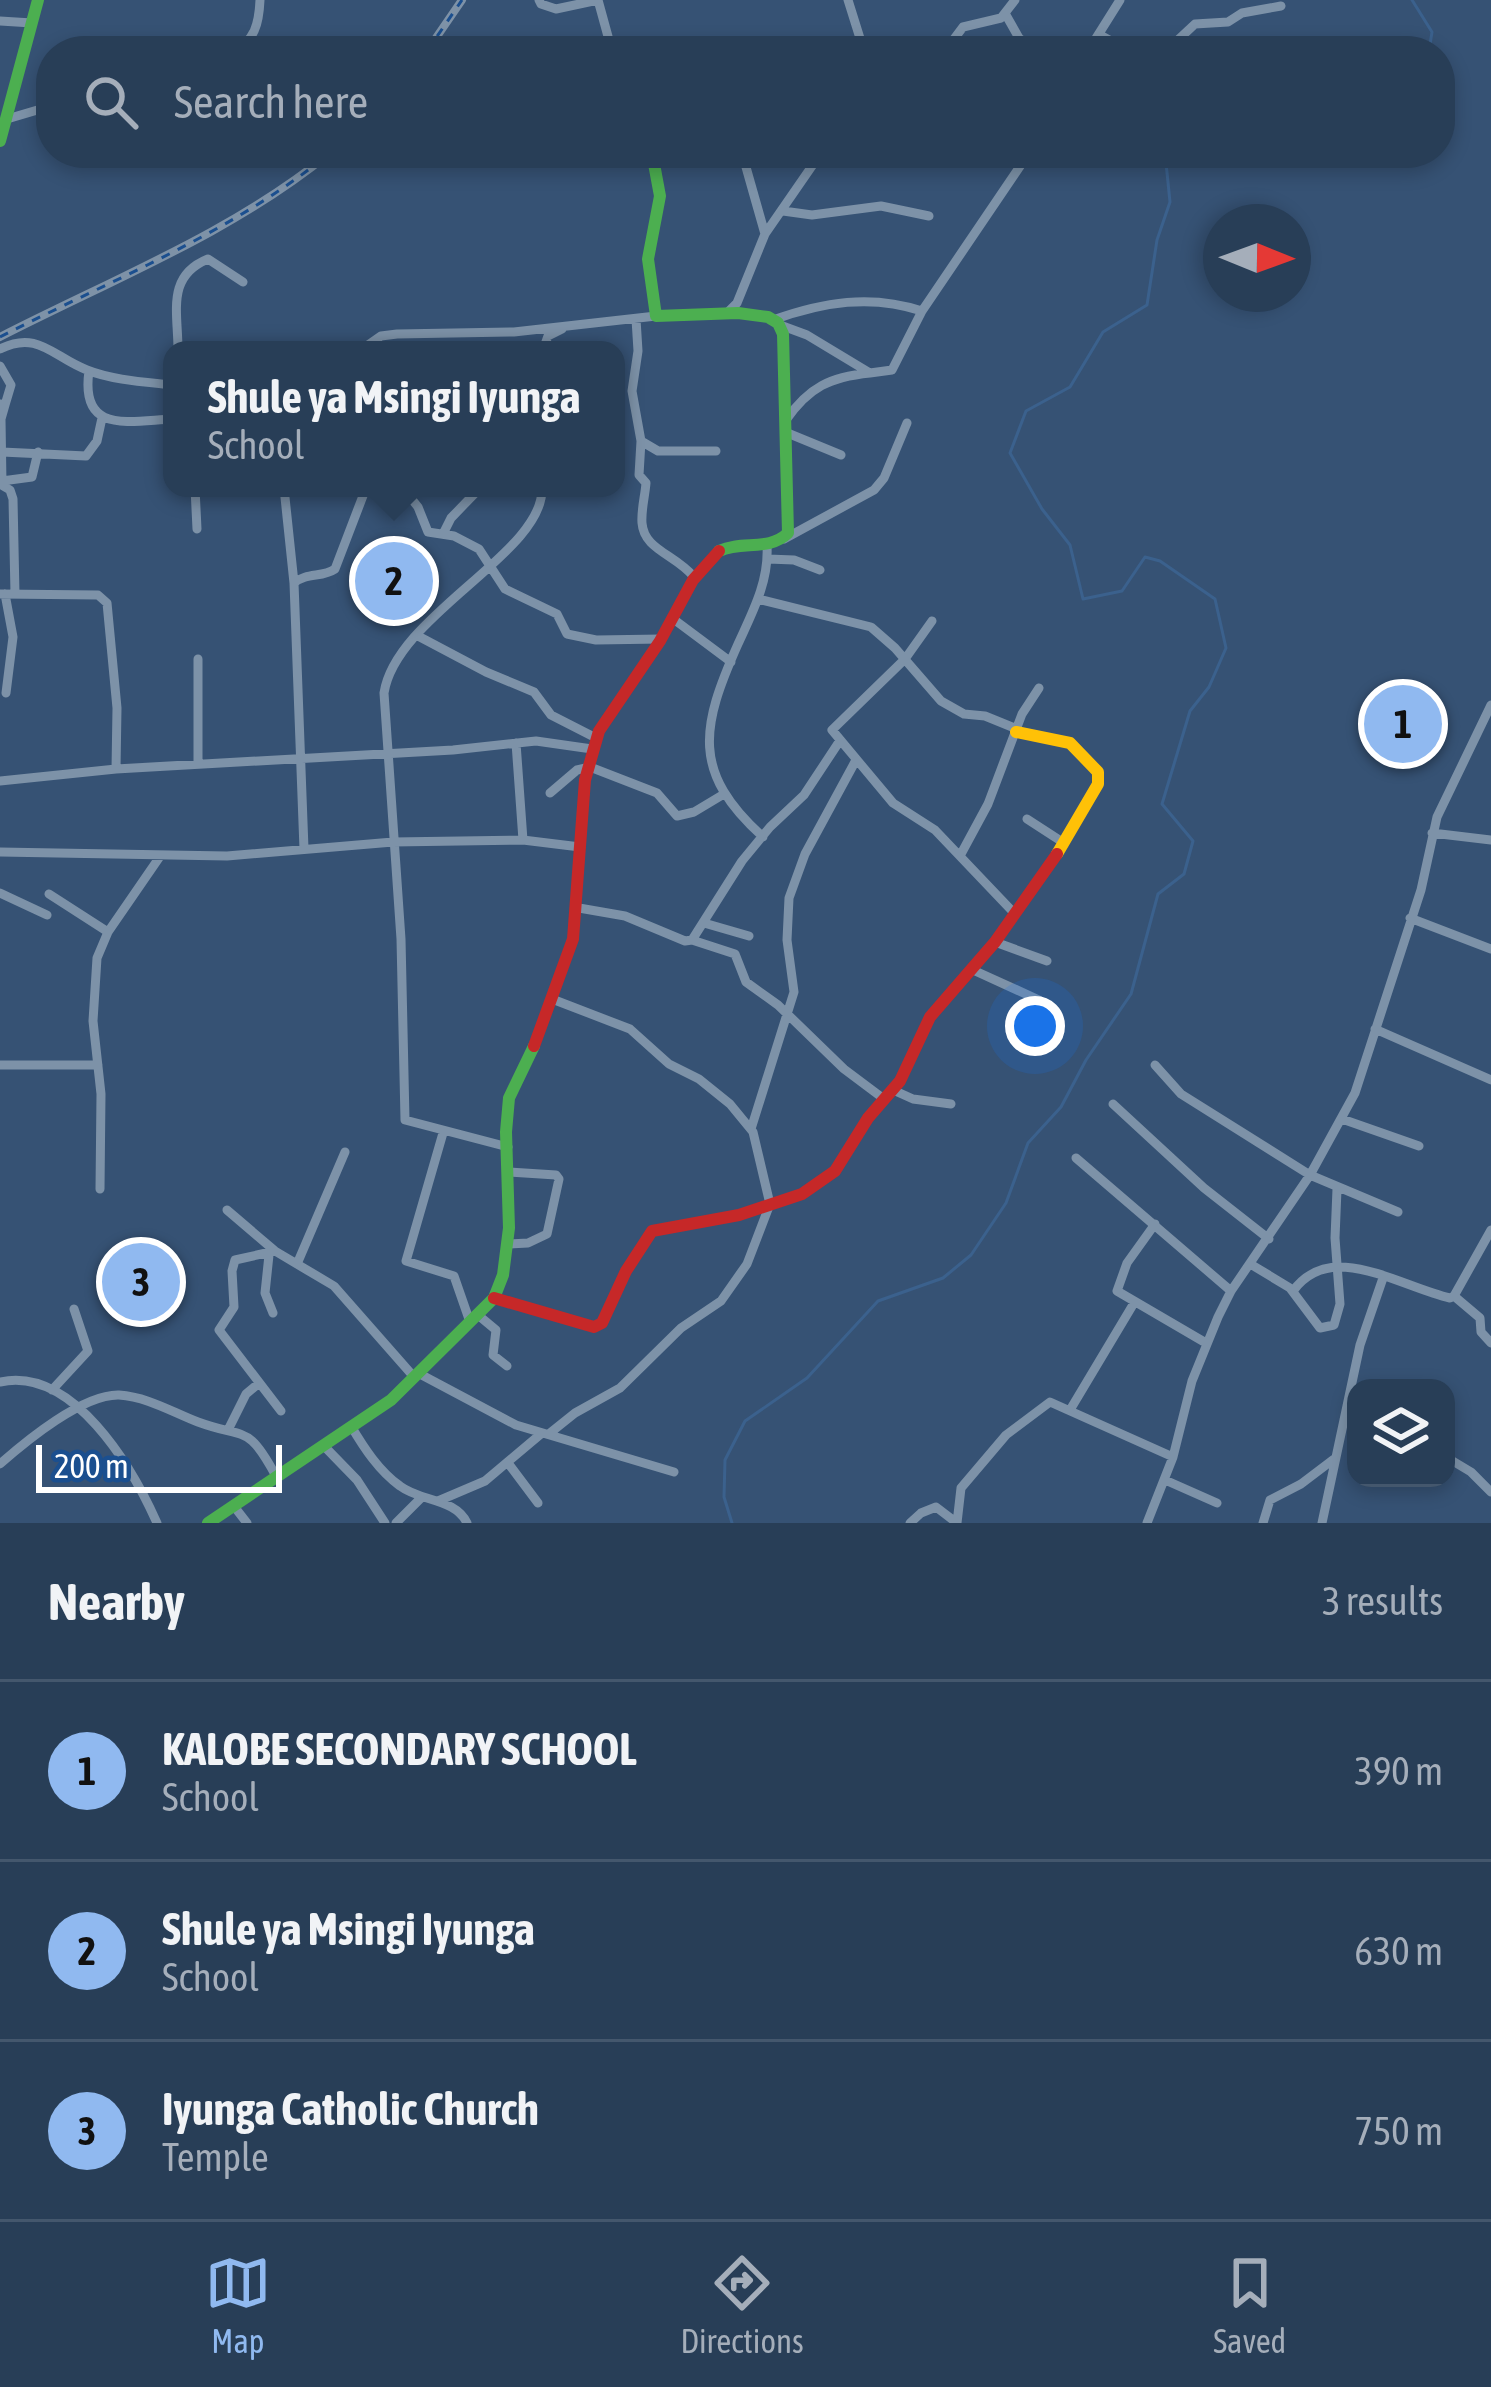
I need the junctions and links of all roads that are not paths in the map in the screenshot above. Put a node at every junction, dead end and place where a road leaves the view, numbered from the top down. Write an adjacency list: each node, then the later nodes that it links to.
1 (38, 0): 11 (street)
2 (260, 0): 13 (street)
3 (539, 0): 4 (street)
4 (599, 0): 14 (street)
5 (848, 0): 15 (street)
6 (1015, 0): 9 (street)
7 (1120, 0): 12 (street)
8 (1281, 6): 19 (street)
9 (1006, 15): 16 (street); 17 (street)
10 (0, 21): 11 (street)
11 (32, 22): 21 (street)
12 (1100, 34): 18 (street)
13 (252, 36)
14 (608, 36)
15 (859, 36)
16 (957, 36)
17 (1018, 36)
18 (1103, 36)
19 (1182, 36)
20 (36, 110): 21 (street)
21 (7, 119): 22 (street)
22 (0, 141)
23 (654, 168): 33 (street)
24 (746, 168): 29 (street)
25 (811, 168): 27 (street)
26 (1019, 168): 31 (street)
27 (783, 211): 28 (street); 29 (street)
28 (929, 216)
29 (765, 234): 32 (street)
30 (243, 282): 37 (street)
31 (922, 311): 35 (street); 43 (street)
32 (728, 312): 33 (street); 35 (street)
33 (656, 316): 34 (street)
34 (636, 319): 36 (street); 50 (street)
35 (777, 323): 43 (street); 49 (street)
36 (567, 326): 38 (street); 39 (street)
37 (178, 341)
38 (374, 341)
39 (546, 341)
40 (0, 349): 42 (street)
41 (0, 366): 45 (street)
42 (89, 371): 44 (street); 46 (street)
43 (870, 373): 49 (street)
44 (163, 383)
45 (3, 404): 52 (street)
46 (103, 418): 47 (street); 53 (street)
47 (163, 419)
48 (907, 424): 64 (street)
49 (784, 427): 54 (street); 64 (street)
50 (641, 441): 51 (street); 70 (street)
51 (716, 451)
52 (2, 452): 53 (street); 55 (street)
53 (38, 452): 55 (street)
54 (841, 455)
55 (2, 483): 66 (street)
56 (195, 497): 62 (street)
57 (285, 497): 71 (street)
58 (363, 497): 71 (street)
59 (413, 497): 63 (street)
60 (471, 497): 63 (street)
61 (541, 497): 68 (street)
62 (197, 529)
63 (443, 534): 68 (street)
64 (784, 538): 67 (street)
65 (0, 542): 66 (street)
66 (14, 542): 72 (street)
67 (767, 553): 69 (street); 70 (street); 73 (street)
68 (493, 568): 76 (street); 77 (street)
69 (820, 570)
70 (694, 577): 74 (street)
71 (294, 583): 89 (street)
72 (7, 594): 82 (street); 93 (street)
73 (758, 599): 79 (street); 80 (street)
74 (672, 618): 77 (street); 80 (street)
75 (932, 621): 79 (street)
76 (418, 636): 87 (street); 88 (street)
77 (661, 639): 87 (street)
78 (198, 659): 91 (street)
79 (905, 659): 84 (street); 85 (street)
80 (731, 662): 96 (street)
81 (1040, 688): 84 (street)
82 (6, 693)
83 (1491, 705): 98 (street)
84 (1016, 731): 103 (street); 107 (street)
85 (839, 742): 90 (street); 99 (street)
86 (516, 743): 87 (street); 88 (street); 100 (street)
87 (594, 743): 92 (street)
88 (386, 753): 89 (street); 102 (street)
89 (300, 758): 91 (street); 105 (street)
90 (856, 760): 107 (street); 125 (street)
91 (198, 764): 93 (street)
92 (590, 767): 95 (street); 96 (street); 104 (street)
93 (116, 769): 94 (street)
94 (0, 781)
95 (550, 793)
96 (724, 794): 99 (street)
97 (1027, 819): 103 (street)
98 (1432, 833): 101 (street); 114 (street)
99 (763, 837): 115 (street)
100 (523, 840): 102 (street); 104 (street)
101 (1491, 840)
102 (393, 842): 105 (street); 136 (street)
103 (1064, 842): 112 (street)
104 (580, 847): 111 (street)
105 (304, 849): 108 (street)
106 (0, 852): 108 (street)
107 (961, 854): 112 (street)
108 (161, 855): 116 (street)
109 (0, 893): 113 (street)
110 (49, 894): 116 (street)
111 (579, 908): 118 (street); 123 (street)
112 (1015, 914): 119 (street)
113 (47, 915)
114 (1410, 918): 120 (street); 126 (street)
115 (704, 923): 117 (street); 118 (street)
116 (108, 932): 128 (street)
117 (749, 936)
118 (692, 940): 125 (street)
119 (995, 942): 121 (street); 122 (street)
120 (1491, 949)
121 (1047, 961)
122 (973, 970): 124 (street); 131 (street)
123 (552, 1000): 135 (street); 138 (street)
124 (1039, 1000)
125 (788, 1014): 131 (street); 135 (street)
126 (1376, 1030): 130 (street); 134 (street)
127 (0, 1065): 128 (street)
128 (98, 1065): 143 (street)
129 (1155, 1066): 142 (street)
130 (1491, 1080)
131 (889, 1094): 132 (street); 145 (street)
132 (951, 1104)
133 (1113, 1104): 150 (street)
134 (1342, 1119): 137 (street); 142 (street)
135 (751, 1129): 145 (street)
136 (443, 1132): 138 (street); 164 (street)
137 (1419, 1146)
138 (508, 1147): 141 (street)
139 (345, 1151): 154 (street)
140 (1076, 1158): 148 (street)
141 (509, 1172): 151 (street); 151 (street)
142 (1310, 1175): 144 (street); 150 (street)
143 (100, 1189)
144 (1337, 1189): 147 (street); 153 (street)
145 (770, 1204): 160 (street); 179 (street)
146 (227, 1210): 152 (street)
147 (1398, 1213)
148 (1155, 1224): 157 (street); 161 (street)
149 (1491, 1230): 159 (street)
150 (1269, 1239): 155 (street)
151 (509, 1244): 160 (street)
152 (272, 1253): 154 (street); 163 (street); 170 (street)
153 (1337, 1263): 156 (street); 158 (street); 158 (street)
154 (298, 1264): 168 (street)
155 (1252, 1265): 157 (street); 158 (street)
156 (1383, 1278): 159 (street); 175 (street)
157 (1231, 1291): 165 (street)
158 (1293, 1291)
159 (1454, 1296): 166 (street)
160 (494, 1298): 164 (street)
161 (1134, 1303): 165 (street); 173 (street)
162 (74, 1309): 171 (street)
163 (273, 1313)
164 (474, 1318): 167 (street); 168 (street)
165 (1206, 1343): 181 (street)
166 (1491, 1343)
167 (506, 1366)
168 (416, 1375): 177 (street); 179 (street)
169 (0, 1382): 171 (street)
170 (258, 1384): 174 (street); 178 (street)
171 (52, 1390): 172 (street)
172 (78, 1408): 178 (street); 185 (street); 195 (street)
173 (1070, 1410): 181 (street); 201 (street)
174 (281, 1411)
175 (1343, 1424): 176 (street); 182 (street)
176 (1347, 1425)
177 (351, 1426): 180 (street); 190 (street)
178 (229, 1428): 187 (street)
179 (546, 1433): 184 (street); 186 (street)
180 (322, 1445): 187 (street); 198 (street)
181 (1173, 1457): 188 (street)
182 (1334, 1459): 203 (street); 204 (street)
183 (1455, 1462): 189 (street)
184 (508, 1463): 191 (street); 192 (street)
185 (0, 1464)
186 (674, 1472)
187 (276, 1476): 194 (street)
188 (1165, 1480): 193 (street); 202 (street)
189 (1491, 1492)
190 (422, 1497): 191 (street); 199 (street)
191 (436, 1502): 200 (street)
192 (538, 1503)
193 (1217, 1503)
194 (233, 1505): 196 (street); 197 (street)
195 (157, 1523)
196 (208, 1523)
197 (247, 1523)
198 (385, 1523)
199 (396, 1523)
200 (467, 1523)
201 (910, 1523)
202 (1147, 1523)
203 (1263, 1523)
204 (1322, 1523)

